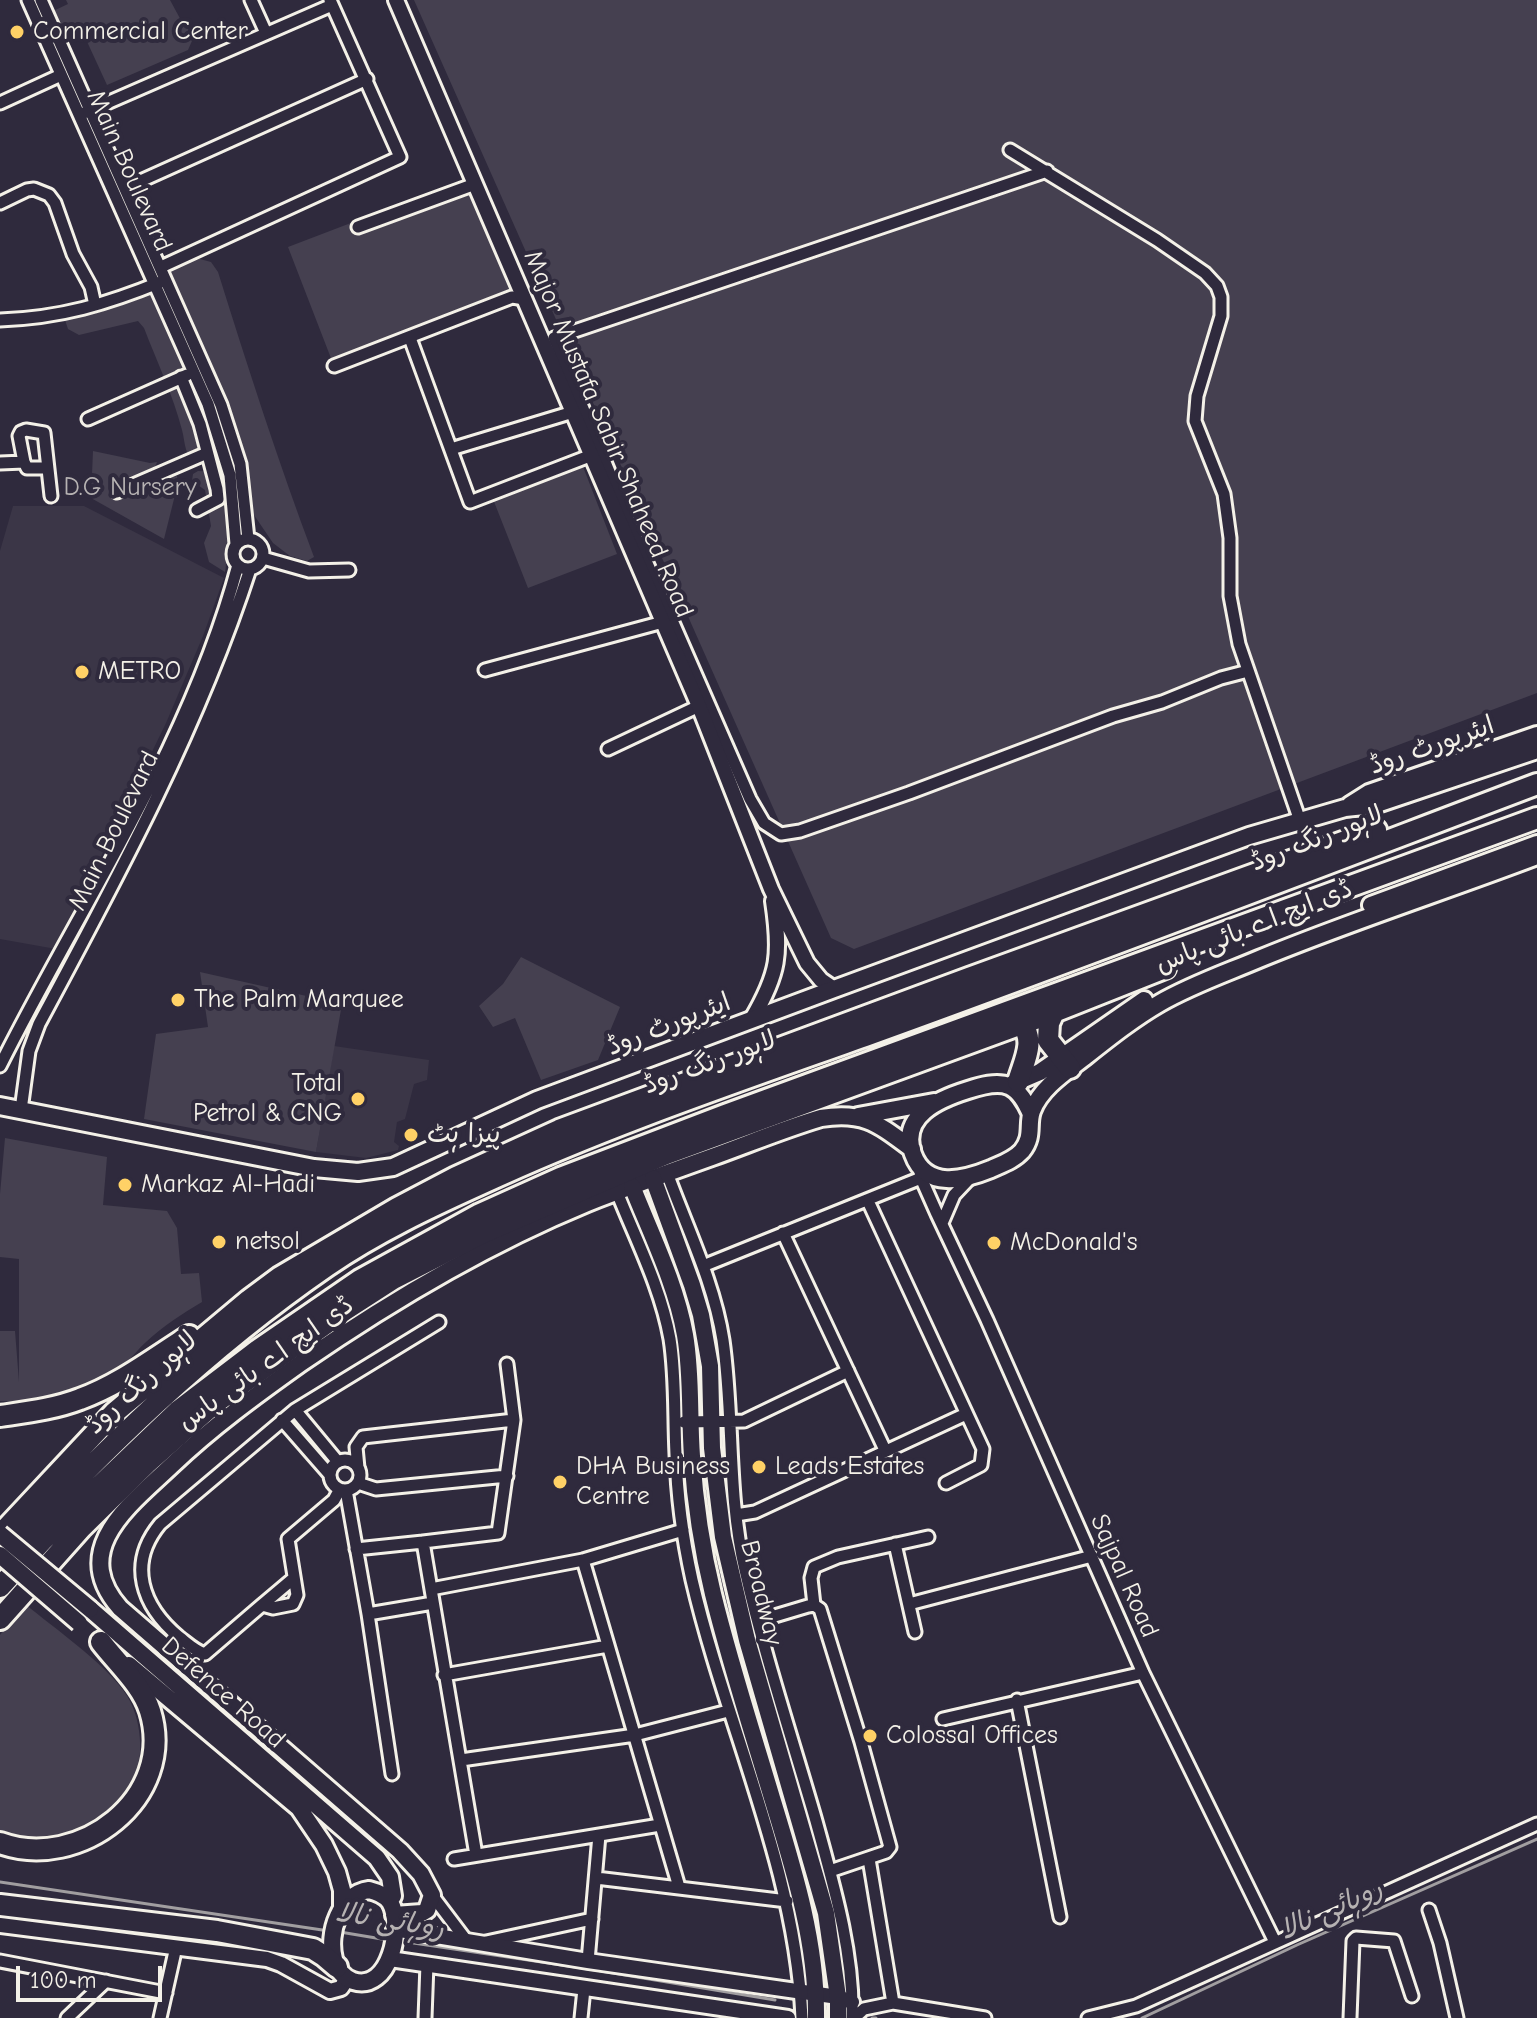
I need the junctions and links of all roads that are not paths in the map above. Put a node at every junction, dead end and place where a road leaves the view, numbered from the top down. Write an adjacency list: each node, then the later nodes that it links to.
1 (28, 0): 7 (street, Main Boulevard)
2 (41, 0): 10 (street, Main Boulevard)
3 (251, 0): 6 (street)
4 (396, 0): 13 (street, Major Mustafa Sabir Shaheed Road)
5 (331, 2): 6 (street); 8 (street)
6 (266, 33): 10 (street)
7 (61, 75): 9 (street); 10 (street, Main Boulevard)
8 (367, 79): 14 (street); 17 (street)
9 (0, 103)
10 (85, 113): 14 (street, Main Boulevard); 18 (street, Main Boulevard)
11 (1010, 150): 12 (street)
12 (1047, 171): 46 (street); 46 (street)
13 (475, 184): 16 (street); 19 (street, Major Mustafa Sabir Shaheed Road)
14 (125, 188): 17 (street, Main Boulevard)
15 (0, 203): 20 (street)
16 (358, 227)
17 (161, 267): 18 (street, Main Boulevard)
18 (161, 282): 20 (street); 24 (street, Main Boulevard); 33 (street, Main Boulevard)
19 (525, 299): 22 (street); 26 (street, Major Mustafa Sabir Shaheed Road)
20 (95, 305): 21 (street)
21 (0, 320)
22 (410, 338): 23 (street); 28 (street)
23 (334, 366)
24 (195, 372): 25 (street); 33 (street, Main Boulevard)
25 (181, 377): 27 (street); 29 (street)
26 (573, 412): 28 (street); 30 (street, Major Mustafa Sabir Shaheed Road)
27 (88, 419)
28 (451, 449): 30 (street)
29 (207, 453): 35 (street); 36 (street)
30 (592, 455): 44 (street, Major Mustafa Sabir Shaheed Road)
31 (24, 462): 32 (street); 34 (street); 34 (street)
32 (0, 463)
33 (234, 465): 35 (street); 39 (street, Main Boulevard); 40 (street, Main Boulevard)
34 (46, 468): 37 (street)
35 (212, 469): 38 (street)
36 (117, 492)
37 (51, 496)
38 (197, 510)
39 (248, 539): 40 (street); 41 (street)
40 (236, 544): 42 (street)
41 (263, 558): 42 (street); 43 (street)
42 (244, 567): 65 (street, Main Boulevard); 69 (street, Main Boulevard)
43 (349, 570)
44 (663, 622): 45 (street); 47 (street, Major Mustafa Sabir Shaheed Road)
45 (485, 670)
46 (1248, 671): 55 (street)
47 (699, 706): 49 (street); 58 (street, Major Mustafa Sabir Shaheed Road)
48 (1537, 735): 53 (main road, ایئرپورٹ روڈ)
49 (608, 749)
50 (1537, 750): 53 (main road, ایئرپورٹ روڈ)
51 (1537, 784): 52 (highway, لاہور رنگ روڈ)
52 (1504, 796): 80 (highway); 107 (highway, لاہور رنگ روڈ)
53 (1345, 808): 55 (main road, ایئرپورٹ روڈ)
54 (1537, 818): 59 (highway, لاہور رنگ روڈ)
55 (1300, 821): 60 (main road, ایئرپورٹ روڈ)
56 (1537, 844): 64 (main road, ڈی ایچ اے بائی پاس)
57 (1537, 856): 64 (main road)
58 (771, 889): 60 (street); 62 (street)
59 (1328, 895): 61 (highway); 110 (highway, لاہور رنگ روڈ)
60 (834, 989): 62 (main road, ایئرپورٹ روڈ)
61 (1054, 1012): 63 (highway); 64 (highway)
62 (752, 1019): 69 (main road, ایئرپورٹ روڈ)
63 (1021, 1024): 66 (highway); 117 (highway)
64 (1066, 1063): 66 (main road, ڈی ایچ اے بائی پاس); 70 (main road)
65 (0, 1066)
66 (1012, 1083): 67 (main road); 70 (main road)
67 (935, 1102): 71 (main road, ڈی ایچ اے بائی پاس); 72 (main road)
68 (0, 1106): 69 (main road, ایئرپورٹ روڈ)
69 (21, 1110)
70 (1031, 1114): 74 (main road)
71 (857, 1117): 72 (main road); 73 (main road, ڈی ایچ اے بائی پاس)
72 (917, 1164): 74 (main road); 76 (street); 77 (street, Sajpal Road)
73 (660, 1176): 75 (main road, ڈی ایچ اے بائی پاس); 79 (street); 90 (main road, Broadway)
74 (971, 1177): 77 (street)
75 (625, 1189): 89 (main road, Broadway); 140 (main road, ڈی ایچ اے بائی پاس)
76 (868, 1201): 78 (street); 85 (street)
77 (942, 1223): 106 (street, Sajpal Road)
78 (783, 1233): 79 (street); 83 (street)
79 (703, 1266): 90 (street)
80 (249, 1300): 86 (highway); 101 (highway)
81 (439, 1322): 84 (street)
82 (507, 1364): 88 (street)
83 (848, 1371): 90 (street); 91 (street)
84 (295, 1410): 87 (street); 92 (street)
85 (966, 1414): 91 (street); 97 (street)
86 (0, 1416)
87 (282, 1420): 94 (street); 114 (street)
88 (514, 1420): 93 (street); 95 (street)
89 (683, 1422): 90 (street); 100 (street); 161 (main road, Broadway)
90 (720, 1423): 99 (street); 163 (main road, Broadway)
91 (885, 1450): 99 (street)
92 (338, 1462): 93 (street); 94 (street)
93 (358, 1468): 96 (street)
94 (330, 1475): 98 (street)
95 (507, 1476): 96 (street); 103 (street)
96 (358, 1483): 98 (street)
97 (946, 1483)
98 (343, 1490): 105 (street); 109 (street)
99 (736, 1515): 118 (street)
100 (683, 1530): 108 (street); 125 (street)
101 (0, 1534): 145 (main road, Defence Road, bridge)
102 (928, 1537): 104 (street)
103 (423, 1542): 105 (street); 111 (street)
104 (895, 1544): 113 (street); 115 (street)
105 (356, 1549): 116 (street)
106 (1092, 1556): 113 (street); 122 (street, Sajpal Road)
107 (0, 1558): 120 (main road, Defence Road, bridge)
108 (583, 1560): 111 (street); 121 (street)
109 (294, 1578): 114 (street); 114 (street)
110 (0, 1587)
111 (431, 1589): 112 (street)
112 (433, 1603): 116 (street); 123 (street)
113 (909, 1604): 119 (street)
114 (262, 1605)
115 (814, 1605): 118 (street); 136 (street)
116 (368, 1614): 129 (street)
117 (0, 1619)
118 (758, 1621): 137 (street)
119 (915, 1632)
120 (101, 1642): 133 (highway); 143 (main road, Defence Road)
121 (608, 1646): 123 (street); 127 (street)
122 (1143, 1673): 124 (street); 150 (street, Sajpal Road)
123 (444, 1675): 128 (street)
124 (1017, 1700): 126 (street); 146 (street)
125 (728, 1711): 127 (street); 141 (street)
126 (943, 1719)
127 (635, 1735): 128 (street); 131 (street)
128 (461, 1760): 134 (street)
129 (392, 1774)
130 (1537, 1824): 150 (street)
131 (660, 1825): 132 (street); 139 (street)
132 (599, 1835): 134 (street); 138 (street)
133 (0, 1843)
134 (476, 1855): 135 (street)
135 (454, 1859)
136 (869, 1859): 137 (street); 164 (street)
137 (830, 1871): 163 (street)
138 (596, 1878): 139 (street); 147 (street)
139 (679, 1887): 141 (street)
140 (432, 1895): 145 (main road); 149 (street)
141 (787, 1901): 161 (street)
142 (0, 1905): 157 (highway)
143 (342, 1909): 145 (main road); 157 (main road)
144 (1429, 1910): 178 (street)
145 (393, 1915): 149 (street); 153 (main road)
146 (1060, 1917)
147 (592, 1919): 151 (street); 155 (street)
148 (0, 1925): 152 (street)
149 (466, 1940): 151 (street)
150 (1275, 1942): 176 (street)
151 (485, 1943): 155 (street)
152 (176, 1947): 157 (street); 160 (street)
153 (390, 1959): 156 (street); 157 (main road)
154 (0, 1961): 158 (street)
155 (588, 1961): 161 (street)
156 (427, 1964): 159 (street); 168 (street)
157 (342, 1973)
158 (106, 1981): 160 (street); 166 (street)
159 (584, 1989): 165 (street); 169 (street)
160 (166, 1993): 167 (street)
161 (808, 1994): 163 (street); 171 (street); 172 (main road, Broadway)
162 (1412, 1996): 177 (street)
163 (851, 2003): 164 (street); 173 (main road, Broadway); 174 (street)
164 (893, 2003): 175 (street)
165 (712, 2013): 170 (street)
166 (67, 2018)
167 (160, 2018)
168 (425, 2018)
169 (581, 2018)
170 (788, 2018)
171 (802, 2018)
172 (816, 2018)
173 (838, 2018)
174 (853, 2018)
175 (985, 2018)
176 (1088, 2018)
177 (1350, 2018)
178 (1457, 2018)

